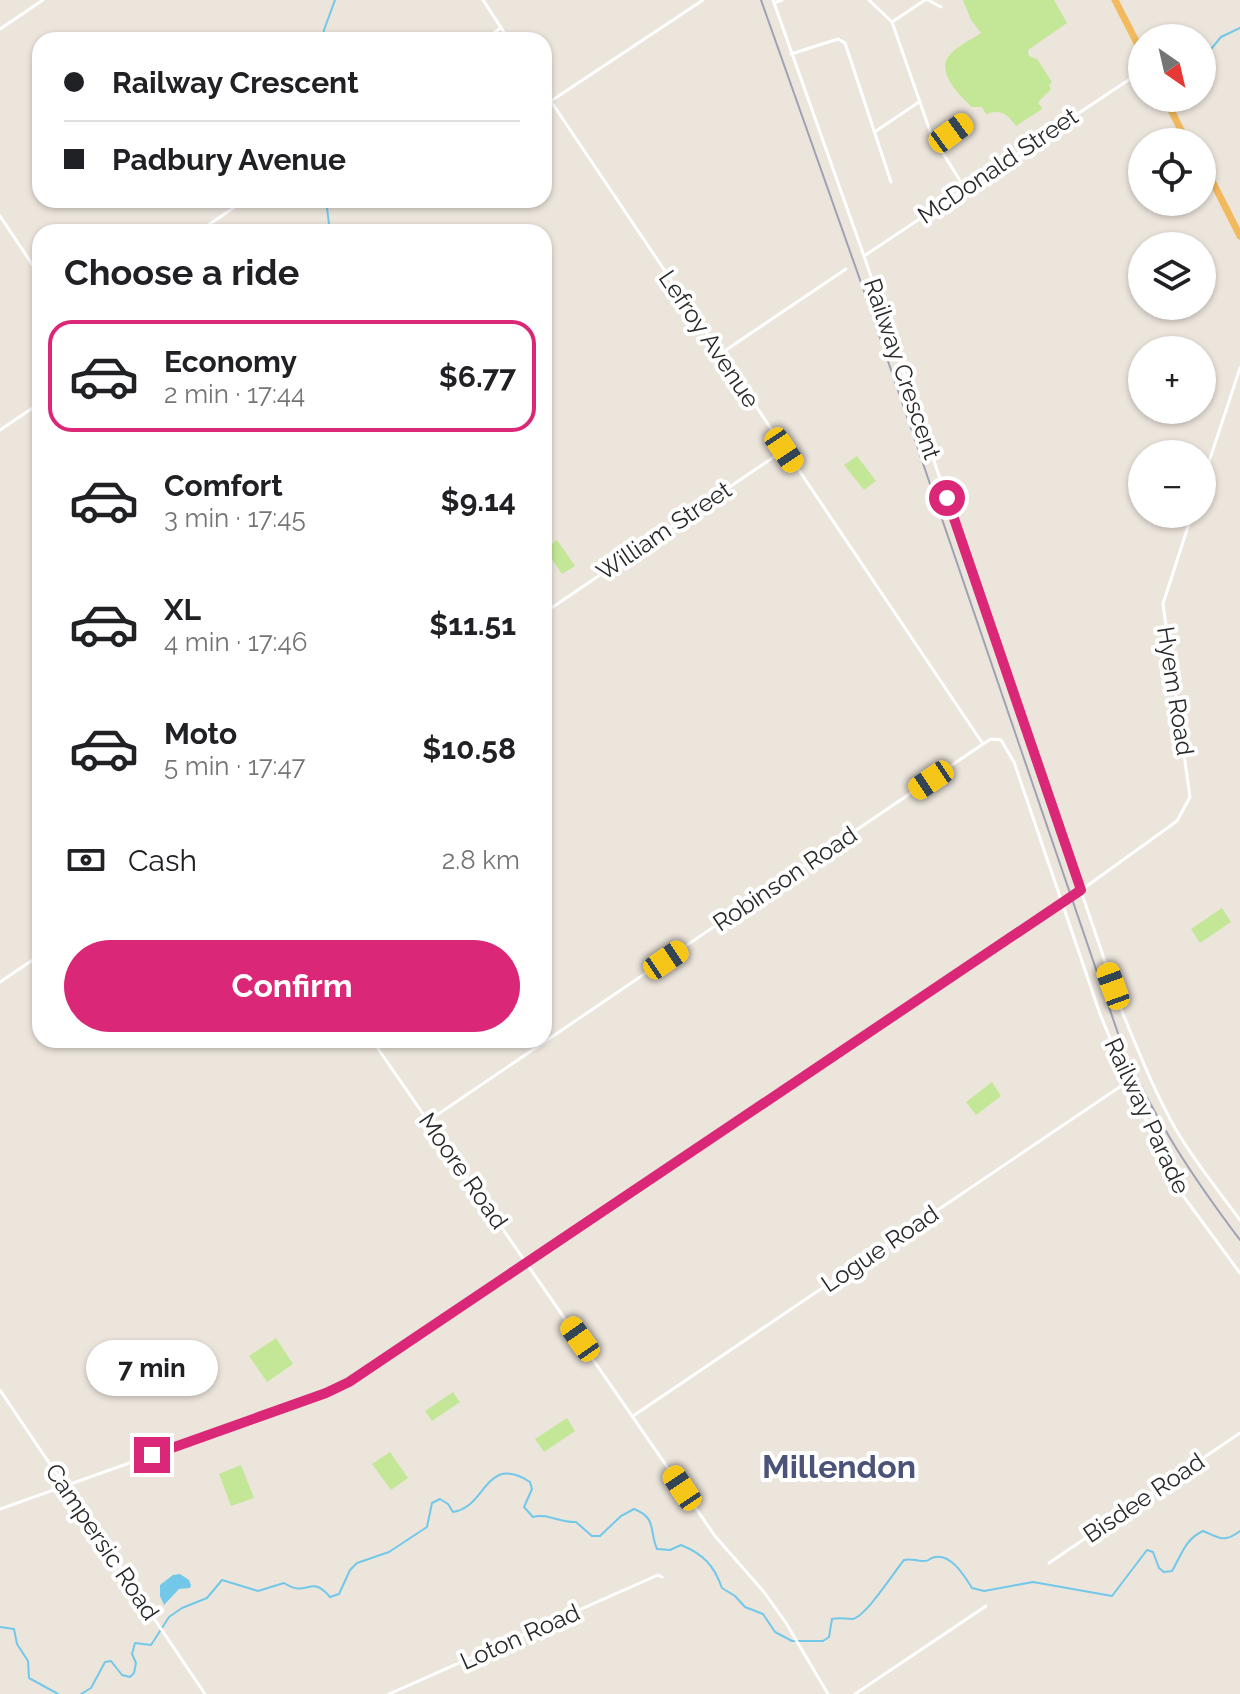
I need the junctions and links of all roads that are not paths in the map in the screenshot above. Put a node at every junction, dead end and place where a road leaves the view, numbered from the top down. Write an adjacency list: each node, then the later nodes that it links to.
1 (43, 0): 14 (street)
2 (483, 0): 13 (street)
3 (703, 0): 19 (street)
4 (782, 0): 8 (street)
5 (869, 0): 10 (street)
6 (927, 0): 9 (street); 10 (street)
7 (1117, 0): 11 (highway); 12 (highway)
8 (773, 1): 17 (street, Railway Crescent)
9 (941, 7)
10 (892, 22): 21 (street)
11 (1128, 24)
12 (1131, 24)
13 (501, 28): 15 (street); 16 (street)
14 (0, 29)
15 (495, 32)
16 (504, 32)
17 (791, 54): 23 (street); 34 (street, Railway Crescent)
18 (1128, 79): 26 (street, McDonald Street)
19 (552, 100)
20 (552, 102): 37 (street, Lefroy Avenue)
21 (919, 102): 23 (street); 24 (street)
22 (967, 122): 24 (street)
23 (875, 131): 25 (street)
24 (936, 144): 26 (street)
25 (891, 182)
26 (965, 188): 34 (street, McDonald Street)
27 (1216, 189): 32 (highway)
28 (1216, 198): 33 (highway)
29 (233, 208): 31 (street)
30 (0, 216): 35 (street)
31 (210, 224)
32 (1240, 236)
33 (1240, 245)
34 (864, 256): 46 (street, Railway Crescent)
35 (32, 264)
36 (846, 269): 37 (street)
37 (720, 354): 42 (street, Lefroy Avenue)
38 (1240, 368): 41 (street)
39 (32, 408): 40 (street)
40 (0, 430)
41 (1216, 441)
42 (784, 450): 44 (street, William Street); 45 (street, Lefroy Avenue)
43 (1187, 528): 46 (street, Hyem Road)
44 (552, 608)
45 (983, 744): 47 (street, Railway Parade); 50 (street, Robinson Road)
46 (1081, 890): 47 (street); 55 (street, Railway Crescent)
47 (1063, 902): 53 (street, Railway Parade); 56 (street)
48 (32, 960): 49 (street)
49 (0, 982)
50 (552, 1037)
51 (378, 1048): 54 (street, Moore Road)
52 (535, 1048): 54 (street, Robinson Road)
53 (1128, 1082): 57 (street, Railway Parade); 59 (street, Logue Road)
54 (428, 1121): 56 (street, Moore Road)
55 (1240, 1220)
56 (526, 1262): 59 (street, Moore Road); 61 (street)
57 (1240, 1273)
58 (0, 1390): 61 (street, Campersic Road)
59 (633, 1416): 68 (street, Moore Road)
60 (1240, 1433): 63 (street, Bisdee Road)
61 (65, 1486): 62 (street); 66 (street, Campersic Road)
62 (0, 1509)
63 (1049, 1563)
64 (650, 1580): 67 (street, Loton Road)
65 (986, 1606): 69 (street)
66 (205, 1694)
67 (389, 1694)
68 (828, 1694)
69 (855, 1694)

